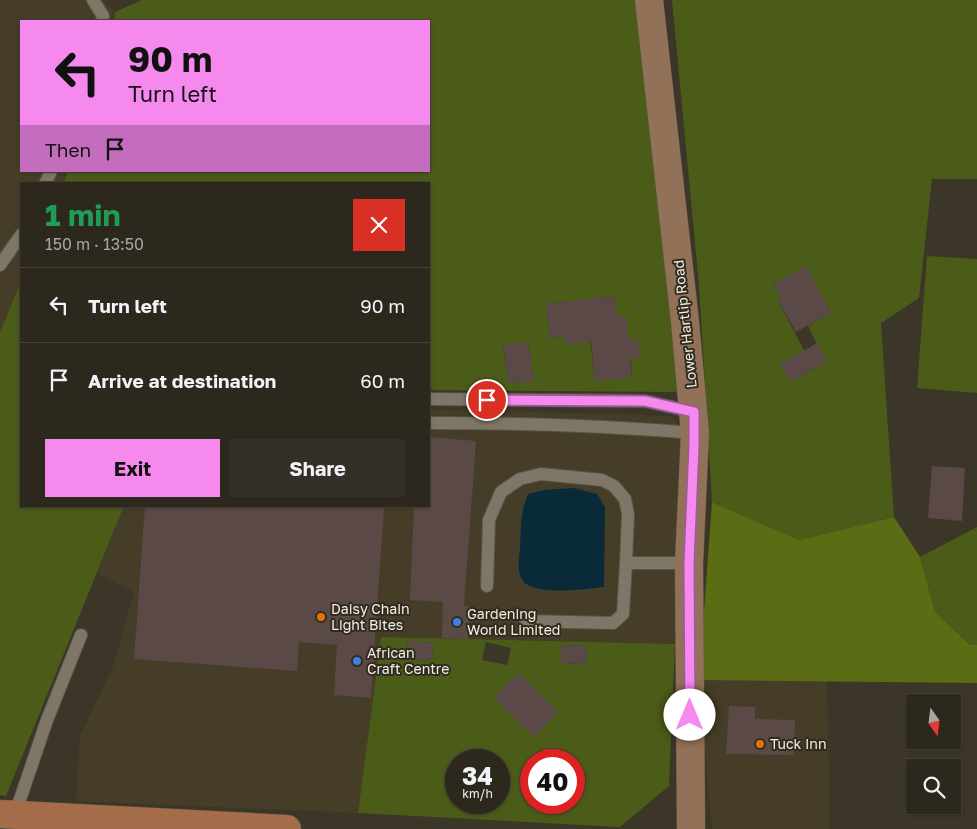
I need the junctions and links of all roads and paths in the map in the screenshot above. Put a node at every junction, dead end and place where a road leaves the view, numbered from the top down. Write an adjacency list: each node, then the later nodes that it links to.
1 (93, 0): 3 (lane)
2 (649, 0): 7 (street, Lower Hartlip Road)
3 (102, 20)
4 (20, 236): 5 (lane)
5 (0, 264)
6 (430, 398): 7 (lane)
7 (694, 422): 8 (lane); 10 (street, Lower Hartlip Road)
8 (430, 423)
9 (626, 563): 10 (lane); 11 (lane); 12 (lane)
10 (689, 563): 16 (street, Lower Hartlip Road)
11 (487, 586)
12 (526, 620)
13 (81, 635): 14 (lane)
14 (7, 814): 15 (main road)
15 (287, 829)
16 (691, 829)

